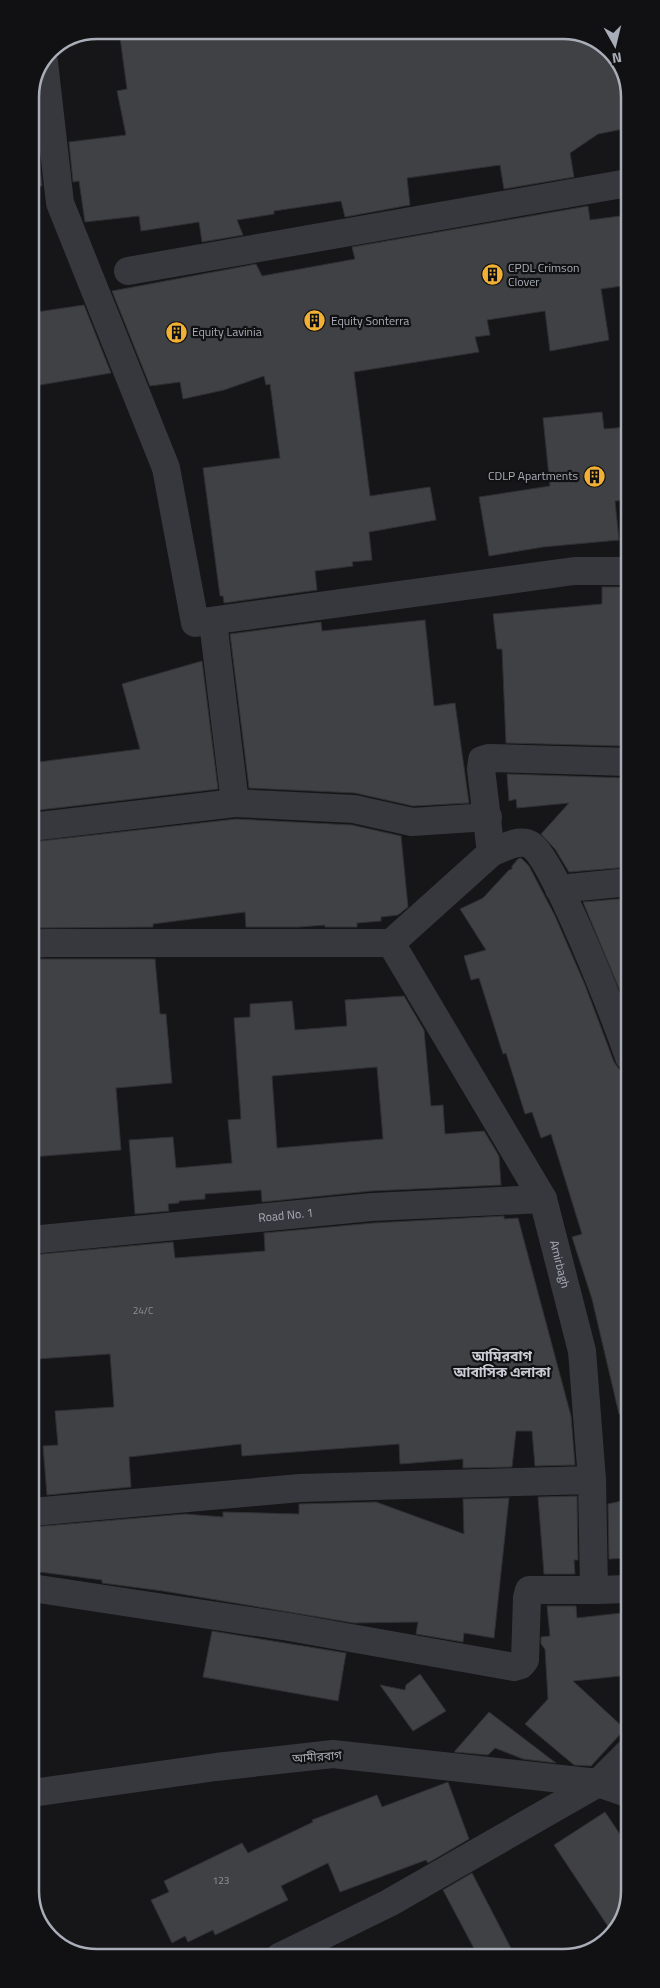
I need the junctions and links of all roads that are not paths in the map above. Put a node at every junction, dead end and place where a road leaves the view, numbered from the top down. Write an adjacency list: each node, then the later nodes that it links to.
1 (45, 72): 5 (street)
2 (621, 184): 3 (street)
3 (128, 271)
4 (621, 571): 5 (street)
5 (213, 622): 7 (street)
6 (621, 762): 8 (street)
7 (235, 803): 8 (street); 9 (street)
8 (488, 817): 10 (street)
9 (39, 826)
10 (491, 852): 12 (street); 14 (street)
11 (621, 883): 12 (street)
12 (560, 889): 15 (street)
13 (39, 943): 14 (street)
14 (391, 943): 16 (street, Amirbagh)
15 (621, 1034)
16 (542, 1199): 17 (street, Road No. 1); 18 (street, Amirbagh)
17 (39, 1239)
18 (592, 1480): 19 (street); 22 (street, Amirbagh)
19 (39, 1511)
20 (39, 1589): 22 (street)
21 (621, 1589): 22 (street)
22 (594, 1590)
23 (621, 1760): 24 (street)
24 (598, 1783): 25 (street, আমীরবাগ); 26 (street, আমীরবাগ); 27 (street)
25 (621, 1791)
26 (39, 1792)
27 (296, 1949)

